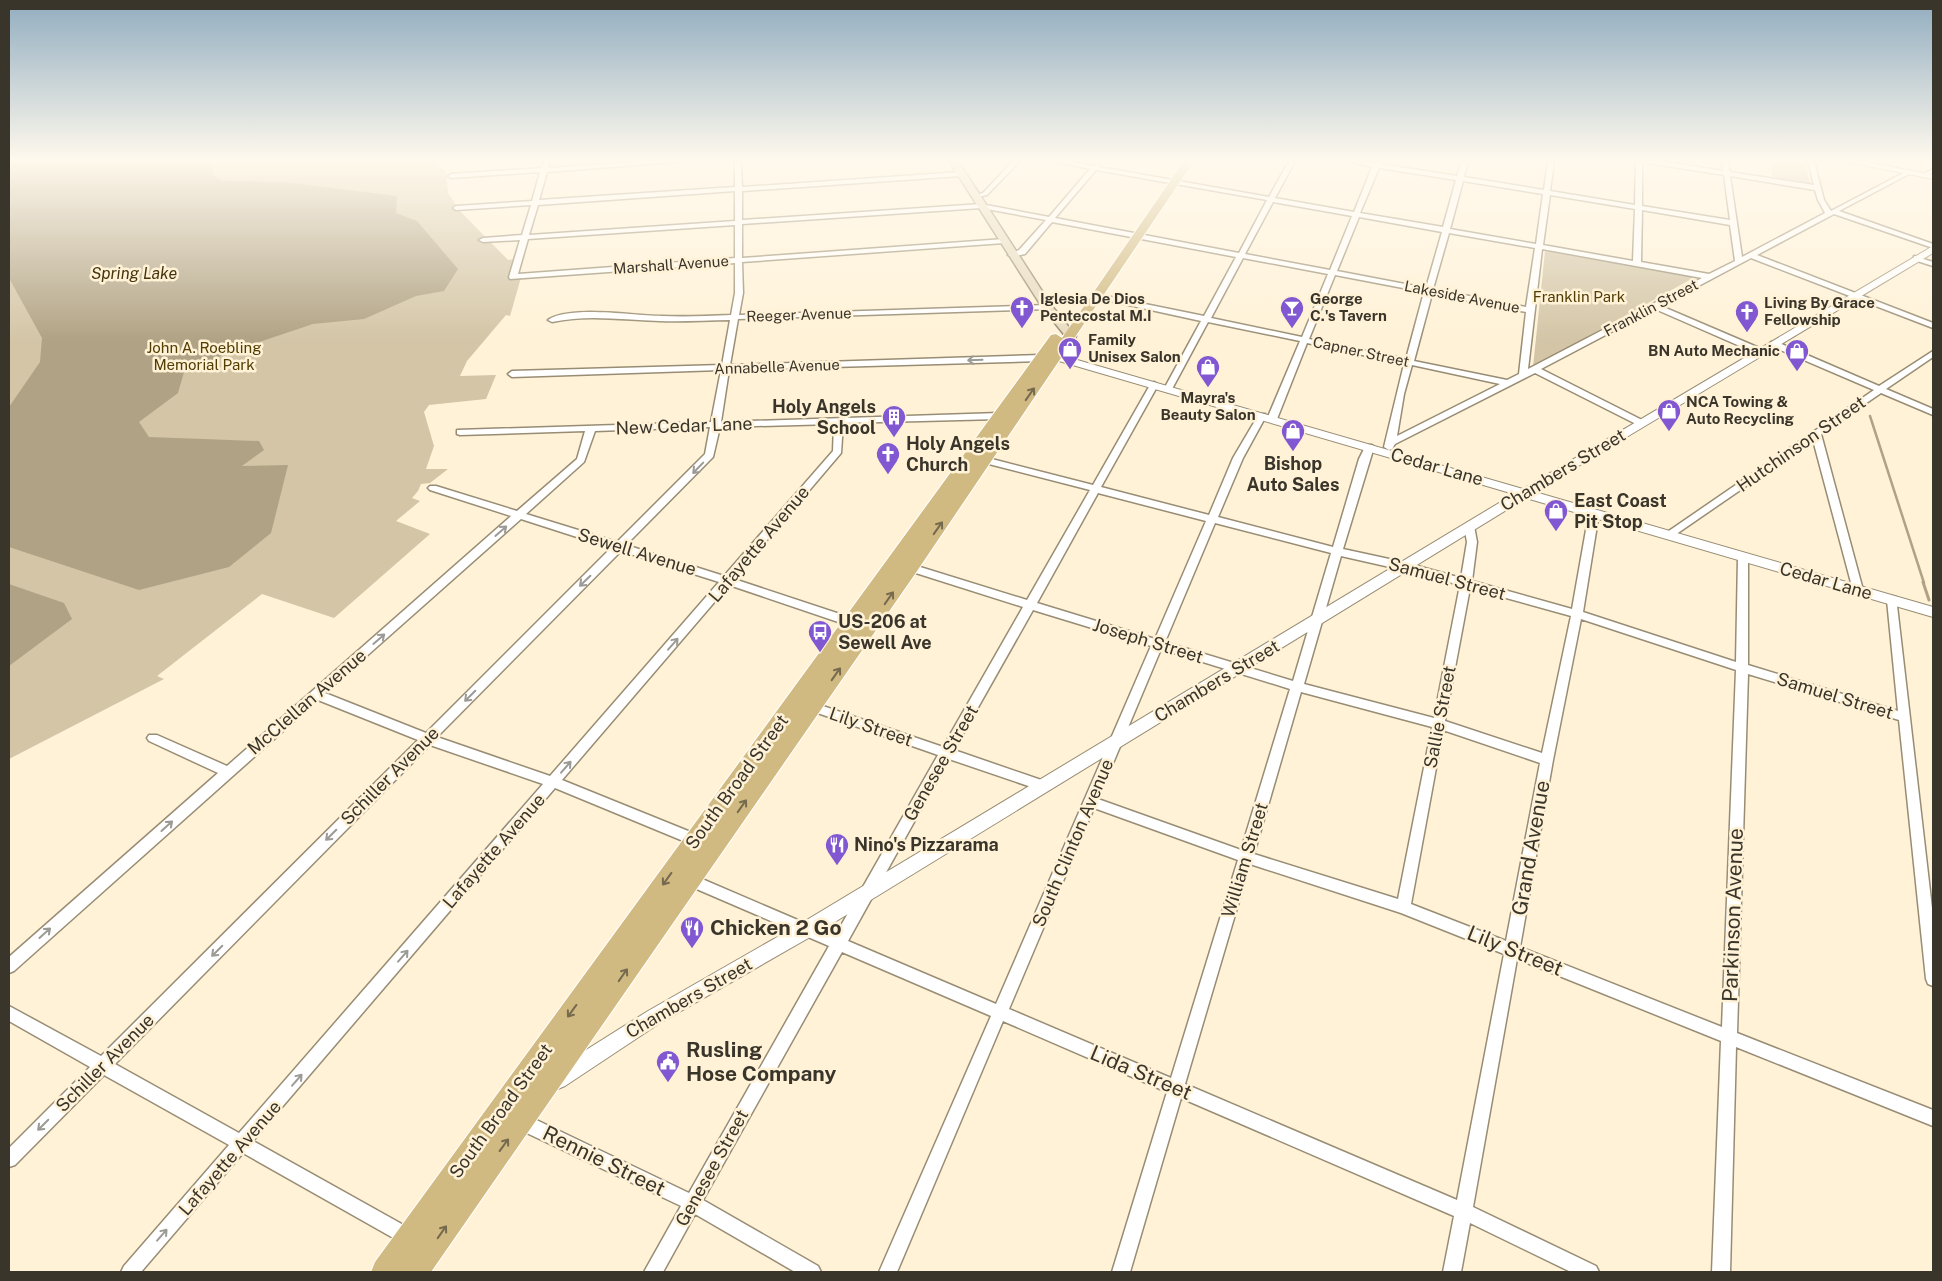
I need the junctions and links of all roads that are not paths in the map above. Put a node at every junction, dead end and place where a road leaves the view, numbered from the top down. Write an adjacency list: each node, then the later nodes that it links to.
1 (530, 221): 20 (street)
2 (771, 221): 17 (street, Lakeside Avenue)
3 (991, 221): 22 (main road)
4 (1048, 221): 25 (street)
5 (1058, 221): 19 (street, Lakeside Avenue)
6 (1149, 221): 19 (main road, South Broad Street)
7 (1259, 221): 26 (street)
8 (1354, 221): 33 (street, South Clinton Avenue)
9 (1389, 221): 18 (street)
10 (1449, 221): 18 (street)
11 (1543, 221): 23 (street)
12 (1637, 221): 31 (street)
13 (1724, 221): 16 (street)
14 (1816, 221): 27 (street, Franklin Street)
15 (1854, 221): 24 (street)
16 (1733, 222): 30 (street)
17 (739, 223): 20 (street, Lakeside Avenue); 29 (street, Schiller Avenue)
18 (1446, 231): 23 (street); 35 (street)
19 (1138, 236): 26 (street, Lakeside Avenue); 36 (main road, South Broad Street)
20 (525, 238): 21 (street, Lakeside Avenue); 29 (street, Marshall Avenue)
21 (483, 240)
22 (1004, 241): 25 (main road); 29 (street, Marshall Avenue)
23 (1539, 247): 31 (street); 40 (street)
24 (1933, 248): 28 (street, Chambers Street)
25 (1012, 255): 39 (main road)
26 (1240, 255): 33 (street, Lakeside Avenue); 43 (street)
27 (1750, 255): 30 (street, Franklin Street); 37 (street)
28 (1917, 258): 32 (street); 37 (street, Chambers Street)
29 (739, 260): 41 (street, Schiller Avenue)
30 (1739, 261): 34 (street, Franklin Street)
31 (1637, 264): 34 (street)
32 (1933, 264)
33 (1333, 273): 35 (street, Lakeside Avenue); 46 (street, South Clinton Avenue)
34 (1710, 277): 38 (street, Franklin Street)
35 (1428, 291): 40 (street, Lakeside Avenue); 52 (street)
36 (1096, 296): 43 (street, Capner Street); 45 (main road, South Broad Street)
37 (1855, 296): 44 (street); 47 (street, Chambers Street)
38 (1655, 306): 48 (street); 54 (street, Franklin Street)
39 (1046, 307): 41 (street, Reeger Avenue); 45 (main road)
40 (1530, 310): 56 (street)
41 (735, 317): 42 (street, Reeger Avenue); 53 (street, Schiller Avenue)
42 (552, 320)
43 (1205, 320): 46 (street, Capner Street); 59 (street)
44 (1933, 326)
45 (1067, 332): 50 (main road, South Broad Street); 51 (main road, South Broad Street)
46 (1305, 340): 52 (street, Capner Street); 63 (street, South Clinton Avenue)
47 (1774, 344): 48 (street, Chambers Street); 60 (street)
48 (1761, 352): 65 (street, Chambers Street)
49 (1933, 352): 60 (street, Hutchinson Street)
50 (1056, 357): 58 (street, Cedar Lane); 72 (main road, South Broad Street, one-way to 50)
51 (1041, 358): 53 (street, Annabelle Avenue, one-way to 53); 62 (main road, South Broad Street)
52 (1409, 362): 57 (street, Capner Street); 71 (street)
53 (725, 369): 55 (street, Annabelle Avenue); 66 (street, Schiller Avenue)
54 (1534, 369): 56 (street, Franklin Street); 65 (street)
55 (512, 374)
56 (1523, 375): 57 (street, Franklin Street)
57 (1508, 383): 71 (street, Franklin Street)
58 (1154, 385): 59 (street, Cedar Lane); 74 (street, Genesee Street)
59 (1168, 389): 63 (street, Cedar Lane)
60 (1879, 389): 61 (street); 69 (street, Hutchinson Street)
61 (1933, 412)
62 (999, 416): 64 (street, New Cedar Lane); 84 (main road, South Broad Street)
63 (1267, 418): 70 (street, Cedar Lane); 78 (street, South Clinton Avenue)
64 (839, 421): 66 (street, New Cedar Lane); 87 (street, Lafayette Avenue)
65 (1641, 423): 75 (street, Chambers Street)
66 (715, 424): 67 (street, New Cedar Lane); 81 (street, Schiller Avenue, one-way to 81)
67 (592, 428): 68 (street, New Cedar Lane); 77 (street, McClellan Avenue)
68 (460, 432)
69 (1816, 434): 80 (street, Hutchinson Street); 89 (street)
70 (1369, 447): 71 (street, Cedar Lane); 82 (street, William Street)
71 (1388, 447): 75 (street, Cedar Lane)
72 (984, 460): 74 (street, Samuel Street); 86 (main road, South Broad Street, one-way to 72)
73 (433, 488): 77 (street, Sewell Avenue)
74 (1095, 489): 78 (street, Samuel Street); 91 (street, Genesee Street)
75 (1526, 493): 76 (street, Cedar Lane); 79 (street, Chambers Street)
76 (1594, 513): 80 (street, Cedar Lane); 93 (street, Grand Avenue)
77 (518, 516): 81 (street, Sewell Avenue); 100 (street, McClellan Avenue, one-way to 77)
78 (1212, 519): 82 (street, Samuel Street); 96 (street, South Clinton Avenue)
79 (1469, 526): 85 (street, Chambers Street); 88 (street, Sallie Street)
80 (1668, 535): 83 (street, Cedar Lane)
81 (620, 547): 87 (street, Sewell Avenue); 105 (street, Schiller Avenue, one-way to 105)
82 (1336, 551): 85 (street, Samuel Street); 94 (street, William Street)
83 (1743, 557): 89 (street, Cedar Lane); 97 (street, Parkinson Avenue)
84 (893, 563): 86 (street, Joseph Street); 95 (main road, South Broad Street)
85 (1403, 566): 88 (street, Samuel Street); 94 (street, Chambers Street)
86 (910, 568): 91 (street, Joseph Street); 95 (main road, South Broad Street, one-way to 86)
87 (728, 581): 95 (street, Sewell Avenue); 110 (street, Lafayette Avenue, one-way to 87)
88 (1466, 583): 93 (street, Samuel Street); 103 (street, Sallie Street)
89 (1858, 590): 90 (street, Cedar Lane)
90 (1892, 600): 92 (street, Cedar Lane); 102 (street)
91 (1031, 604): 96 (street, Joseph Street); 107 (street, Genesee Street)
92 (1933, 612)
93 (1577, 614): 97 (street, Samuel Street); 108 (street, Grand Avenue)
94 (1316, 620): 98 (street, Chambers Street); 99 (street, William Street)
95 (859, 625): 101 (main road, South Broad Street, one-way to 95); 113 (main road, South Broad Street)
96 (1158, 645): 98 (street, Joseph Street); 106 (street, South Clinton Avenue)
97 (1742, 668): 102 (street, Samuel Street); 125 (street, Parkinson Avenue)
98 (1238, 669): 99 (street, Joseph Street); 106 (street, Chambers Street)
99 (1297, 687): 103 (street, Joseph Street); 114 (street, William Street)
100 (316, 694): 105 (street); 109 (street, McClellan Avenue)
101 (813, 707): 107 (street, Lily Street); 113 (main road, South Broad Street, one-way to 101)
102 (1904, 717): 122 (street)
103 (1439, 724): 108 (street, Joseph Street); 117 (street, Sallie Street)
104 (153, 738): 109 (street)
105 (427, 739): 110 (street); 126 (street, Schiller Avenue, one-way to 126)
106 (1116, 742): 111 (street, Chambers Street); 112 (street, South Clinton Avenue)
107 (947, 753): 111 (street, Lily Street); 116 (street, Genesee Street)
108 (1547, 760): 120 (street, Grand Avenue)
109 (228, 772): 121 (street, McClellan Avenue, one-way to 109)
110 (553, 782): 113 (street); 131 (street, Lafayette Avenue, one-way to 110)
111 (1043, 786): 116 (street, Chambers Street)
112 (1091, 802): 114 (street, Lily Street); 124 (street, South Clinton Avenue)
113 (705, 843): 115 (main road, South Broad Street); 129 (main road, South Broad Street, one-way to 129)
114 (1246, 857): 117 (street, Lily Street); 128 (street, William Street)
115 (690, 880): 118 (street, Lida Street); 127 (main road, South Broad Street, one-way to 115)
116 (868, 892): 118 (street, Chambers Street); 119 (street, Genesee Street)
117 (1403, 907): 120 (street, Lily Street)
118 (806, 930): 119 (street, Lida Street); 127 (street, Chambers Street)
119 (838, 943): 124 (street, Lida Street); 134 (street, Genesee Street)
120 (1512, 949): 125 (street, Lily Street); 135 (street, Grand Avenue)
121 (9, 966)
122 (1933, 979)
123 (9, 1012): 126 (street)
124 (1000, 1013): 128 (street, Lida Street); 142 (street, South Clinton Avenue)
125 (1729, 1036): 130 (street, Lily Street); 146 (street, Parkinson Avenue)
126 (102, 1066): 131 (street); 132 (street, Schiller Avenue, one-way to 132)
127 (545, 1087): 129 (main road, South Broad Street)
128 (1177, 1088): 135 (street, Lida Street); 143 (street, William Street)
129 (510, 1117): 133 (main road, South Broad Street); 134 (street, Rennie Street)
130 (1933, 1118)
131 (243, 1143): 136 (street); 137 (street, Lafayette Avenue, one-way to 131)
132 (9, 1159)
133 (477, 1163): 136 (main road, South Broad Street); 139 (main road, South Broad Street, one-way to 133)
134 (692, 1204): 140 (street, Genesee Street); 141 (street, Rennie Street)
135 (1463, 1211): 144 (street, Grand Avenue); 145 (street, Lida Street)
136 (410, 1238): 138 (main road, South Broad Street)
137 (130, 1272)
138 (385, 1272)
139 (414, 1272)
140 (654, 1272)
141 (812, 1272)
142 (888, 1272)
143 (1121, 1272)
144 (1452, 1272)
145 (1590, 1272)
146 (1721, 1272)

